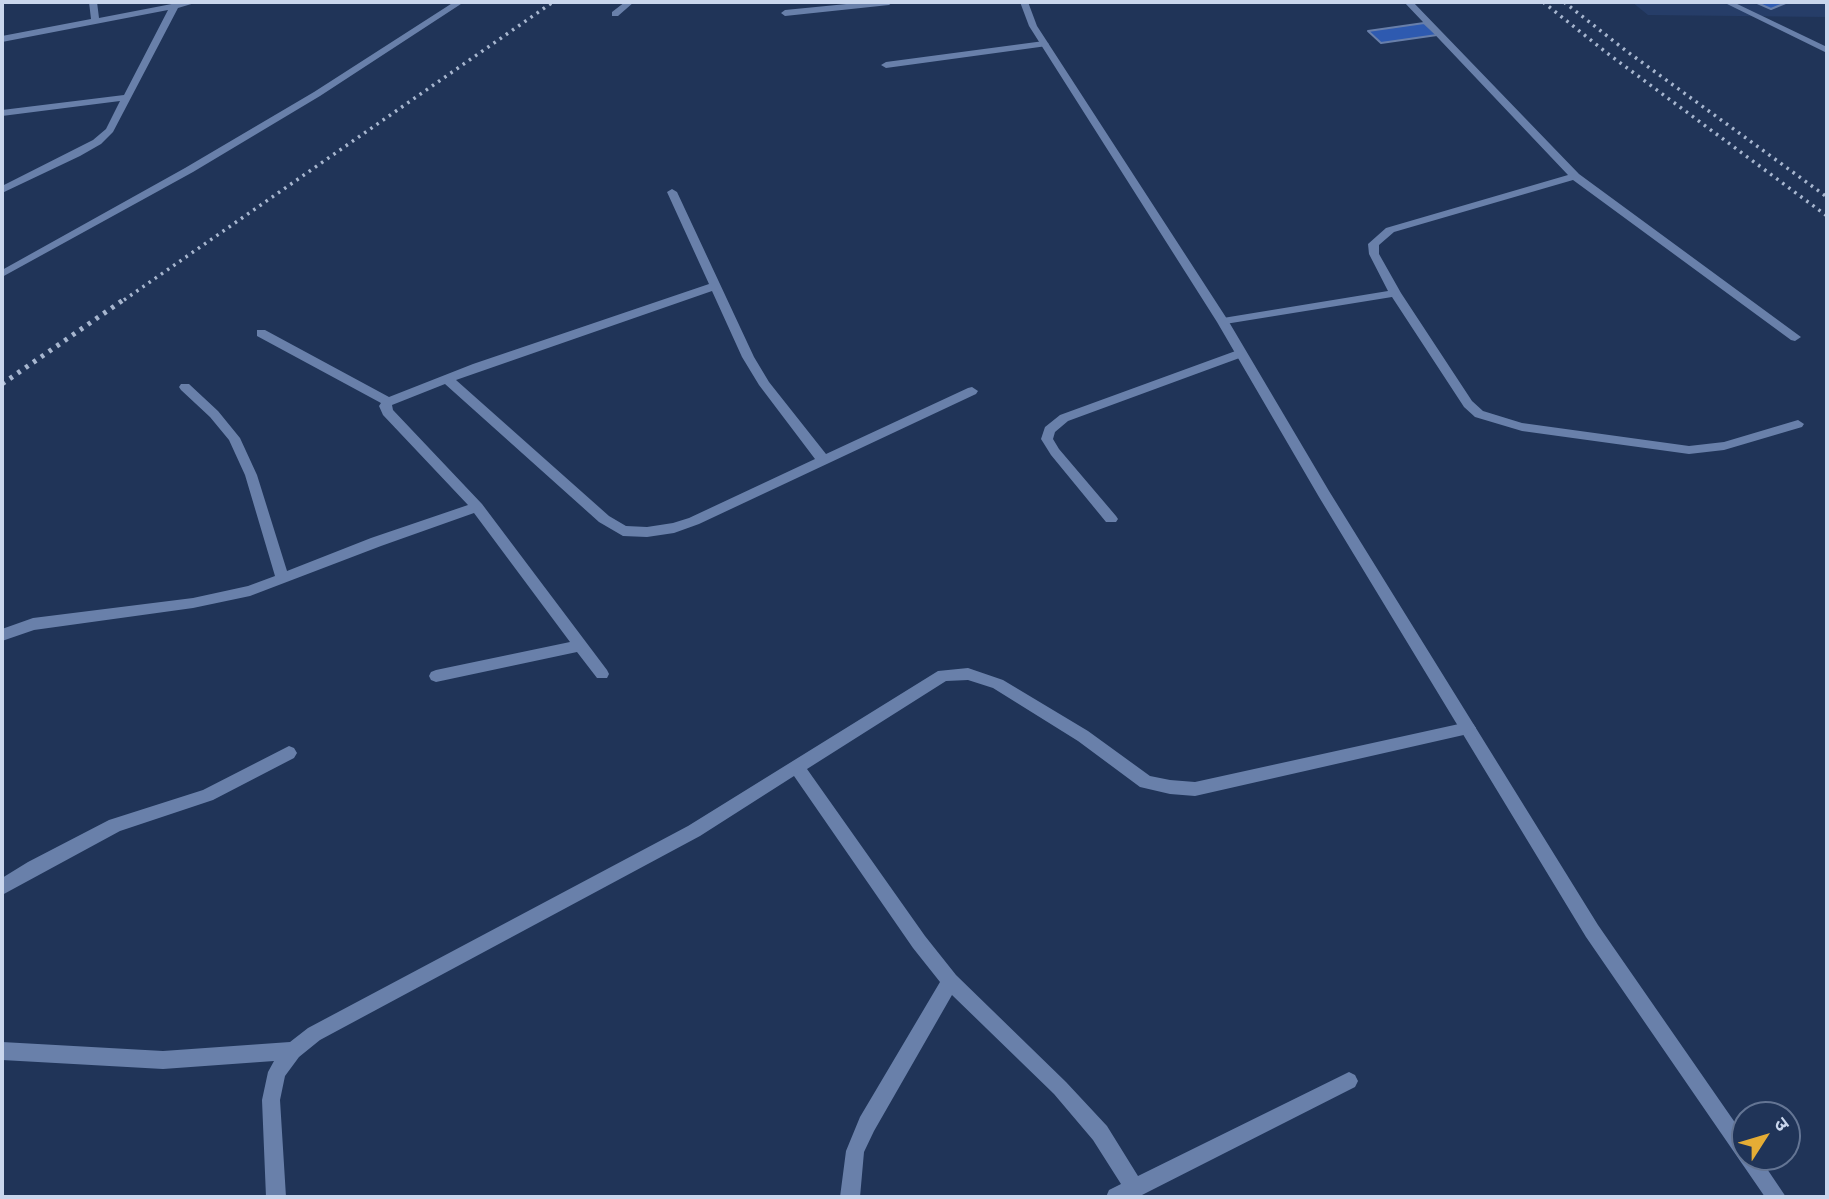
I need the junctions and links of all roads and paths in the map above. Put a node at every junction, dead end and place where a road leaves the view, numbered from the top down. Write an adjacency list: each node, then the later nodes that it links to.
1 (93, 2): 12 (street)
2 (196, 2): 9 (street)
3 (460, 2): 22 (street)
4 (630, 2): 11 (street)
5 (889, 2): 10 (street)
6 (1024, 2): 14 (street)
7 (1408, 2): 19 (street)
8 (1727, 2): 15 (street)
9 (174, 7): 12 (street); 17 (street)
10 (785, 13)
11 (615, 14)
12 (95, 19): 13 (street)
13 (2, 39)
14 (1044, 44): 16 (street); 25 (street)
15 (1827, 50)
16 (886, 65)
17 (128, 97): 18 (street); 20 (street)
18 (2, 113)
19 (1575, 176): 24 (street); 27 (street)
20 (2, 190)
21 (672, 192): 23 (street)
22 (2, 274)
23 (714, 286): 29 (street); 34 (street)
24 (1395, 293): 25 (street); 33 (street)
25 (1223, 322): 28 (street)
26 (261, 333): 32 (street)
27 (1795, 337)
28 (1241, 353): 36 (street); 42 (street)
29 (447, 379): 32 (street); 34 (street)
30 (185, 387): 37 (street)
31 (972, 391): 34 (street)
32 (388, 402): 35 (street)
33 (1798, 424)
34 (824, 461)
35 (477, 507): 37 (street); 39 (street)
36 (1111, 519)
37 (283, 579): 38 (street)
38 (2, 635)
39 (581, 645): 40 (street); 41 (street)
40 (602, 674)
41 (436, 676)
42 (1468, 728): 44 (street); 50 (street)
43 (289, 753): 45 (street)
44 (796, 766): 46 (street); 48 (street)
45 (2, 887)
46 (950, 981): 52 (street); 54 (street)
47 (2, 1051): 48 (street)
48 (293, 1051): 53 (street)
49 (1349, 1081): 52 (street)
50 (1731, 1133)
51 (1757, 1171): 56 (street)
52 (1135, 1188): 55 (street)
53 (276, 1197)
54 (850, 1197)
55 (1116, 1197)
56 (1776, 1197)

